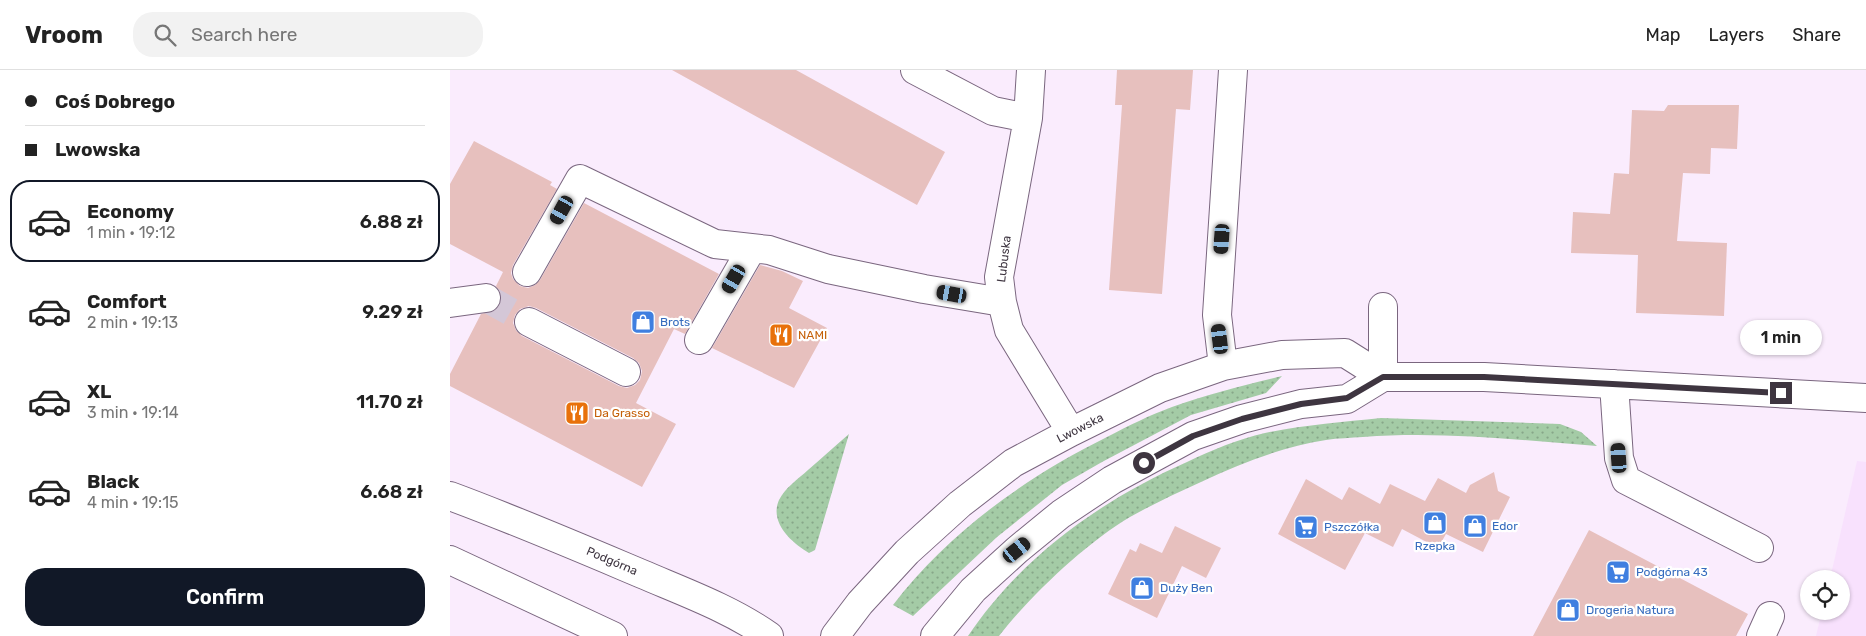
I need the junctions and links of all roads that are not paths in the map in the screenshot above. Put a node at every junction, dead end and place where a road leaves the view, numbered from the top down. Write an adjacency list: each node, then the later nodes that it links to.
1 (915, 70): 4 (street)
2 (1032, 70): 4 (street, Lubuska)
3 (1233, 70): 13 (street)
4 (1028, 118): 8 (street, Lubuska)
5 (752, 248): 6 (street); 8 (street); 12 (street)
6 (527, 272)
7 (486, 298): 9 (street)
8 (1002, 302): 18 (street, Lubuska)
9 (450, 303)
10 (1383, 307): 15 (street)
11 (529, 322): 14 (street)
12 (699, 340)
13 (1224, 366): 15 (street, Lwowska); 18 (street, Lwowska)
14 (626, 372)
15 (1383, 377): 16 (street); 25 (street)
16 (1614, 384): 17 (street); 20 (street)
17 (1866, 398)
18 (1070, 432): 24 (street, Lwowska)
19 (450, 496): 23 (street, Podgórna)
20 (1759, 548)
21 (450, 560): 22 (street)
22 (613, 636)
23 (769, 636)
24 (836, 636)
25 (935, 636)

